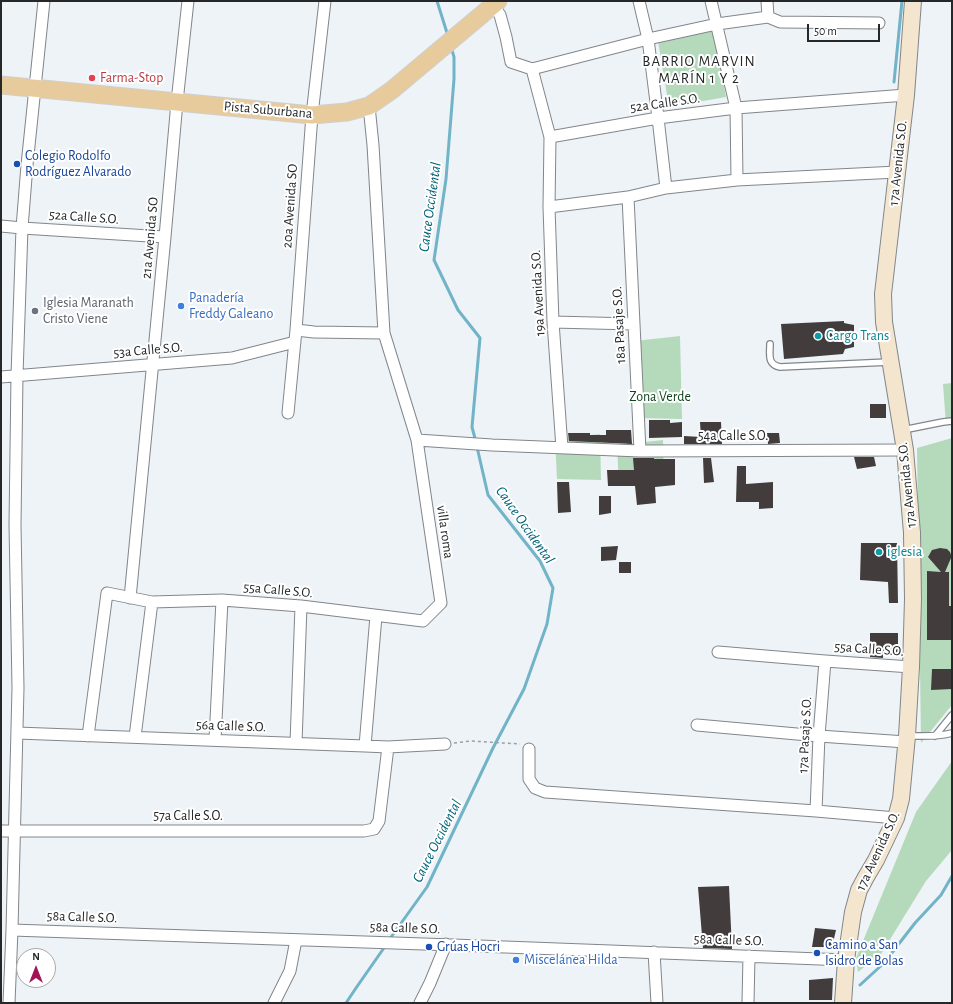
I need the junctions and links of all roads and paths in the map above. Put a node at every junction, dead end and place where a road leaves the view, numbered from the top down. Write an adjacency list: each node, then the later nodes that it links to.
1 (44, 1): 15 (street)
2 (188, 1): 17 (street, 21a Avenida SO)
3 (325, 1): 20 (street, 20a Avenida SO)
4 (639, 1): 12 (street)
5 (711, 1): 11 (street)
6 (767, 1): 9 (street)
7 (913, 1): 16 (street, 17a Avenida S.O.)
8 (495, 3): 13 (street); 18 (main road, Pista Suburbana)
9 (768, 17): 10 (street); 11 (street)
10 (879, 23)
11 (717, 24): 12 (street); 19 (street)
12 (648, 39): 13 (street); 21 (street)
13 (532, 69): 22 (street, 19a Avenida S.O.)
14 (1, 85): 15 (main road, Pista Suburbana)
15 (35, 88): 17 (main road, Pista Suburbana); 29 (street)
16 (906, 95): 19 (street, 52a Calle S.O.); 23 (street, 17a Avenida S.O.)
17 (177, 102): 20 (main road, Pista Suburbana); 30 (street, 21a Avenida SO)
18 (369, 106): 20 (main road, Pista Suburbana); 34 (street, villa roma)
19 (736, 108): 21 (street, 52a Calle S.O.); 24 (street)
20 (312, 115): 33 (street, 20a Avenida SO)
21 (658, 118): 22 (street, 52a Calle S.O.); 25 (street)
22 (550, 137): 27 (street, 19a Avenida S.O.)
23 (898, 172): 24 (street); 37 (street, 17a Avenida S.O.)
24 (737, 180): 25 (street)
25 (666, 188): 26 (street)
26 (628, 197): 27 (street); 32 (street, 18a Pasaje S.O.)
27 (549, 207): 31 (street, 19a Avenida S.O.)
28 (1, 226): 29 (street, 52a Calle S.O.)
29 (22, 228): 30 (street, 52a Calle S.O.); 39 (street)
30 (165, 237): 38 (street, 21a Avenida SO)
31 (554, 322): 32 (street); 45 (street, 19a Avenida S.O.)
32 (634, 324): 47 (street, 18a Pasaje S.O.)
33 (296, 330): 34 (street); 35 (street, 20a Avenida SO)
34 (384, 333): 44 (street, villa roma)
35 (295, 342): 38 (street, 53a Calle S.O.); 41 (street, 20a Avenida SO)
36 (770, 344): 37 (lane)
37 (890, 362): 43 (street, 17a Avenida S.O.)
38 (153, 365): 39 (street, 53a Calle S.O.); 48 (street, 21a Avenida SO)
39 (17, 375): 40 (street, 53a Calle S.O.); 59 (street)
40 (1, 377)
41 (288, 413)
42 (952, 421): 43 (lane)
43 (901, 430): 46 (street, 17a Avenida S.O.)
44 (417, 440): 45 (street); 53 (street, villa roma)
45 (562, 448): 47 (street, 54a Calle S.O.)
46 (905, 450): 47 (street, 54a Calle S.O.); 56 (street, 17a Avenida S.O.)
47 (640, 451)
48 (130, 598): 50 (street, 55a Calle S.O.); 61 (street, 55a Calle S.O.)
49 (222, 600): 50 (street, 55a Calle S.O.); 51 (street, 55a Calle S.O.); 66 (street)
50 (152, 602): 64 (street)
51 (301, 606): 52 (street, 55a Calle S.O.); 67 (street)
52 (376, 616): 53 (street, 55a Calle S.O.); 69 (street)
53 (423, 621)
54 (718, 652): 55 (street, 55a Calle S.O.)
55 (825, 661): 56 (street, 55a Calle S.O.); 62 (street, 17a Pasaje S.O.)
56 (911, 667): 65 (street, 17a Avenida S.O.)
57 (952, 715): 63 (lane)
58 (697, 725): 62 (street)
59 (17, 733): 61 (street, 56a Calle S.O.); 75 (street)
60 (952, 733): 63 (lane)
61 (88, 736): 64 (street, 56a Calle S.O.)
62 (819, 736): 65 (street); 72 (street, 17a Pasaje S.O.)
63 (935, 736): 65 (lane)
64 (135, 737): 66 (street, 56a Calle S.O.)
65 (907, 739): 73 (street, 17a Avenida S.O.)
66 (215, 740): 67 (street, 56a Calle S.O.)
67 (296, 743): 69 (street, 56a Calle S.O.)
68 (445, 744): 70 (path); 71 (street, 56a Calle S.O.)
69 (365, 746): 71 (street, 56a Calle S.O.)
70 (525, 747): 72 (street)
71 (388, 748): 75 (street, 57a Calle S.O.)
72 (816, 811): 73 (street)
73 (896, 818): 81 (street, 17a Avenida S.O.)
74 (1, 830): 75 (street, 57a Calle S.O.)
75 (14, 830): 76 (street)
76 (12, 930): 77 (street, 58a Calle S.O.); 82 (street)
77 (296, 940): 78 (street, 58a Calle S.O.); 83 (street)
78 (446, 944): 79 (street, 58a Calle S.O.); 84 (street)
79 (654, 952): 80 (street, 58a Calle S.O.); 85 (street)
80 (749, 956): 81 (street, 58a Calle S.O.); 86 (street)
81 (846, 960): 87 (street)
82 (9, 1003)
83 (274, 1003)
84 (420, 1003)
85 (657, 1003)
86 (748, 1003)
87 (843, 1003)

